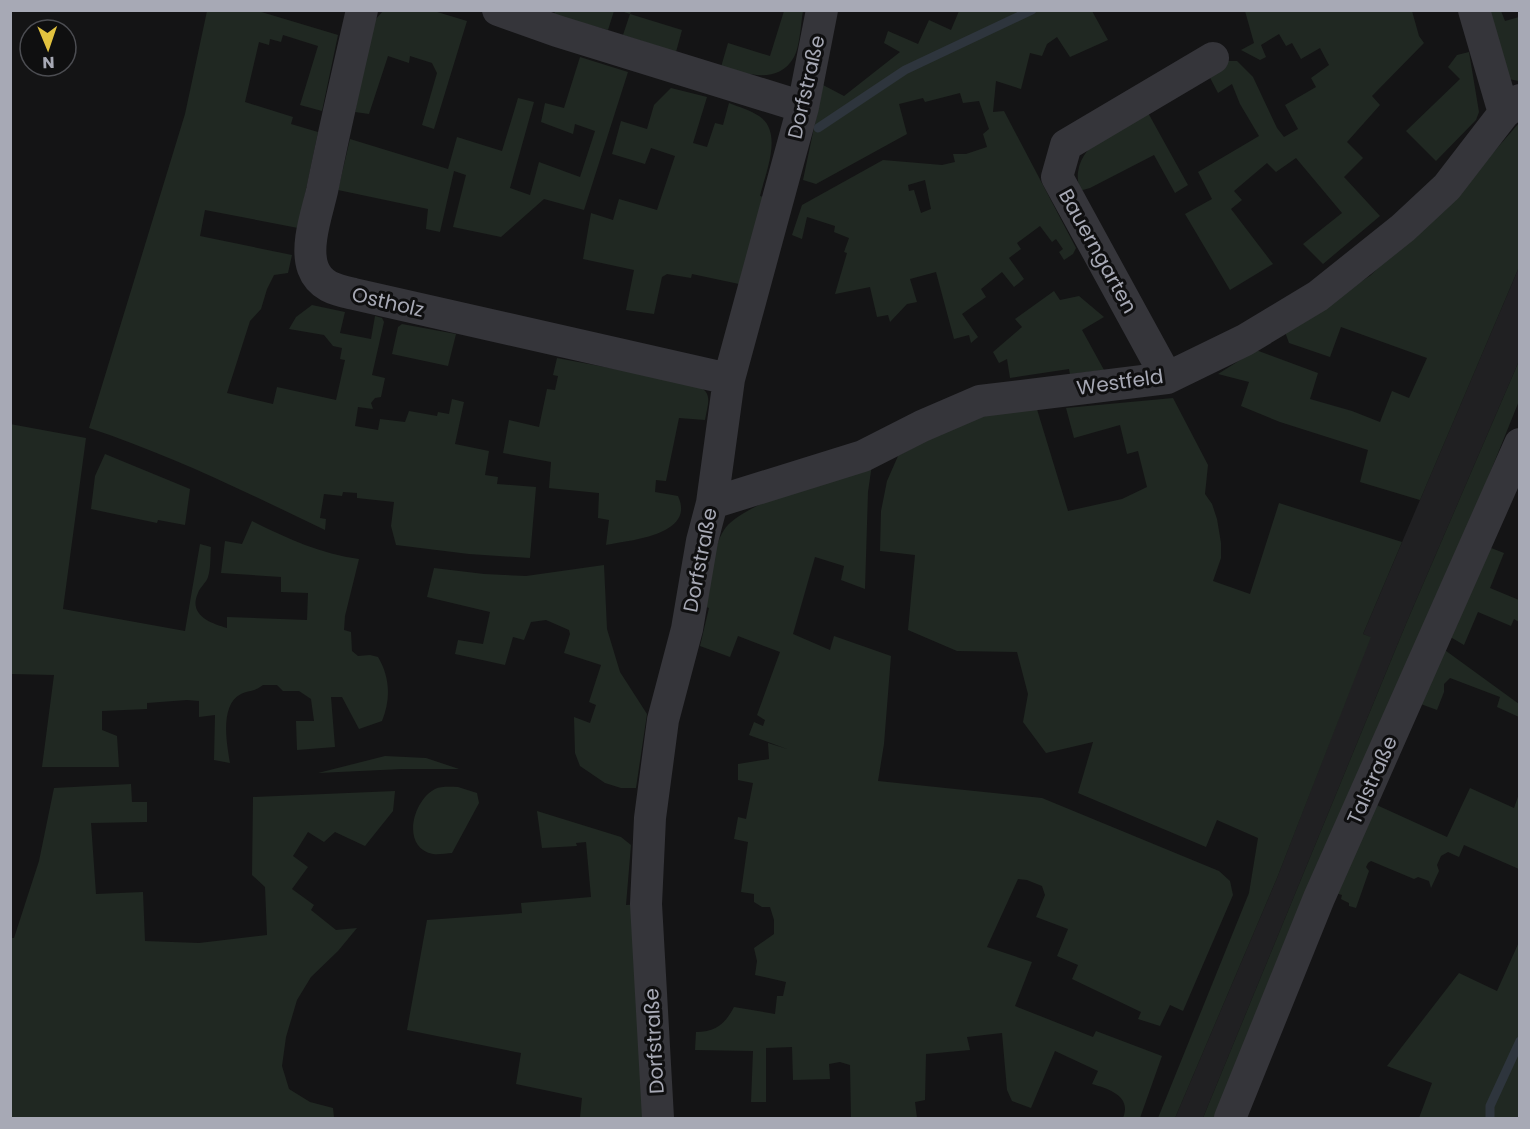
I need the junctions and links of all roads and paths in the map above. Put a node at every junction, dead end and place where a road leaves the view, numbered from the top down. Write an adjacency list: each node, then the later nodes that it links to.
1 (362, 10): 9 (street, Ostholz)
2 (498, 10): 6 (street)
3 (822, 10): 6 (street, Dorfstraße)
4 (1474, 10): 7 (street)
5 (1213, 58): 8 (street, Bauerngarten)
6 (803, 107): 9 (street, Dorfstraße)
7 (1512, 107): 8 (street, Westfeld)
8 (1167, 378): 11 (street, Westfeld)
9 (729, 379): 11 (street, Dorfstraße)
10 (1520, 444): 13 (street, Talstraße)
11 (712, 503): 12 (street, Dorfstraße)
12 (658, 1119)
13 (1230, 1119)

